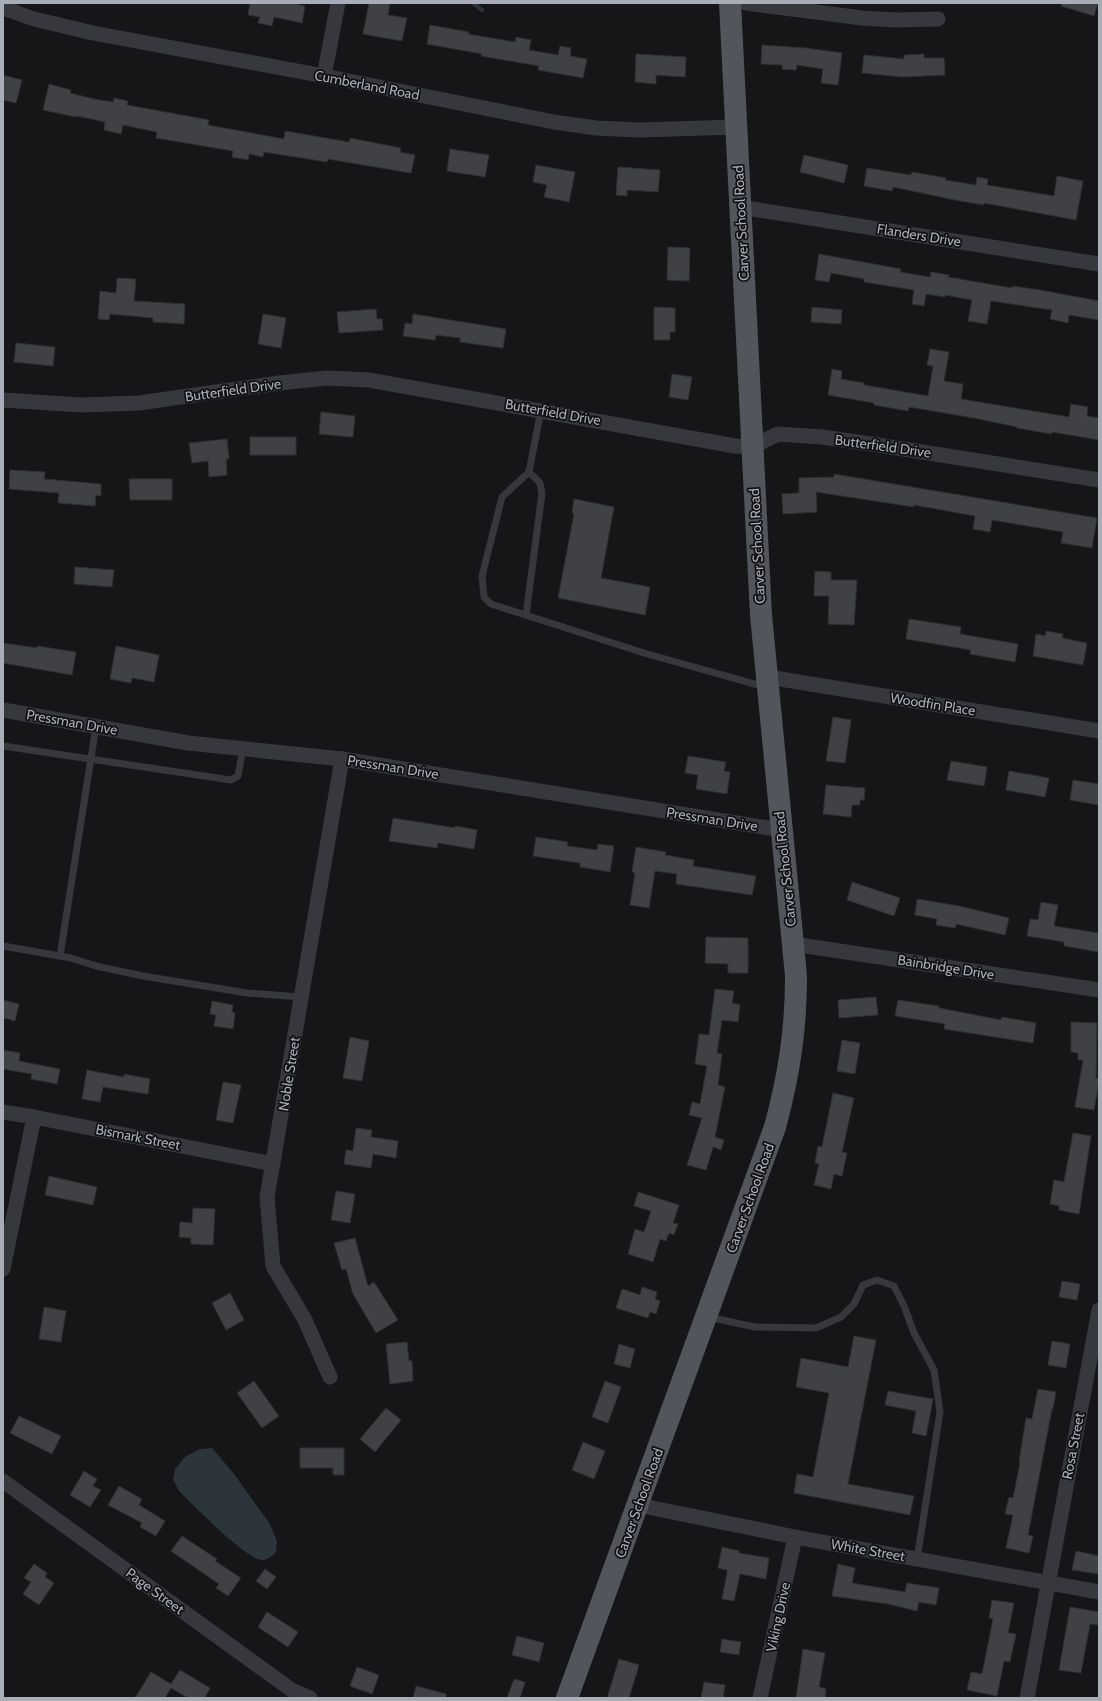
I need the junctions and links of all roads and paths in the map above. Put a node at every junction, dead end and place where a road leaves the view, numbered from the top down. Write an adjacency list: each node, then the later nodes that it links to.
1 (338, 3): 6 (street)
2 (730, 3): 7 (main road, Carver School Road)
3 (746, 3): 5 (street)
4 (3, 8): 6 (street, Cumberland Road)
5 (938, 19)
6 (324, 76): 7 (street, Cumberland Road)
7 (736, 127): 8 (main road, Carver School Road)
8 (740, 207): 9 (street, Flanders Drive); 12 (main road, Carver School Road)
9 (1099, 264)
10 (3, 400): 11 (street, Butterfield Drive)
11 (541, 410): 12 (street, Butterfield Drive); 13 (lane)
12 (752, 447): 14 (street, Butterfield Drive); 16 (main road, Carver School Road)
13 (528, 472): 15 (lane); 15 (lane)
14 (1099, 480)
15 (526, 614): 16 (lane)
16 (768, 683): 19 (street, Woodfin Place); 24 (main road, Carver School Road)
17 (3, 710): 18 (street, Pressman Drive)
18 (96, 726): 21 (street, Pressman Drive); 22 (lane)
19 (1099, 731)
20 (3, 746): 22 (lane)
21 (243, 748): 22 (lane); 23 (street, Pressman Drive)
22 (91, 759): 27 (lane)
23 (342, 759): 24 (street, Pressman Drive); 29 (street, Noble Street)
24 (781, 830): 25 (main road, Carver School Road)
25 (793, 944): 28 (street, Bainbridge Drive); 35 (main road, Carver School Road)
26 (3, 946): 27 (lane)
27 (60, 956): 29 (lane)
28 (1099, 990)
29 (301, 997): 32 (street, Noble Street)
30 (3, 1112): 31 (street, Bismark Street)
31 (34, 1117): 32 (street, Bismark Street); 33 (street)
32 (273, 1164): 36 (street, Noble Street)
33 (3, 1269)
34 (1099, 1310): 41 (street, Rosa Street)
35 (707, 1316): 38 (main road, Carver School Road); 40 (lane)
36 (330, 1377)
37 (3, 1481): 43 (street, Page Street)
38 (638, 1505): 39 (street, White Street); 44 (main road, Carver School Road)
39 (795, 1537): 40 (street, White Street); 45 (street, Viking Drive)
40 (917, 1559): 41 (street, White Street)
41 (1048, 1582): 42 (street, White Street); 46 (street, Rosa Street)
42 (1099, 1592)
43 (310, 1698)
44 (567, 1698)
45 (760, 1698)
46 (1027, 1698)

